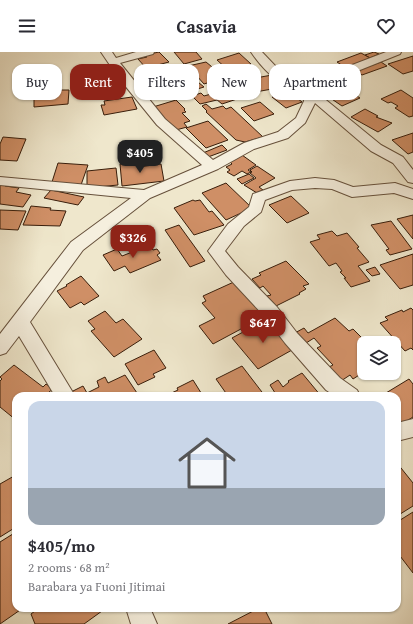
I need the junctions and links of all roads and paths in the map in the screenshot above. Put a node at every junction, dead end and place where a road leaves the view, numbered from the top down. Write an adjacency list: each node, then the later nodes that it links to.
1 (149, 52): 4 (street)
2 (256, 52): 5 (street)
3 (396, 52): 6 (street)
4 (109, 57): 9 (street)
5 (269, 66)
6 (361, 66)
7 (310, 100): 9 (street)
8 (319, 100): 10 (street)
9 (213, 166): 13 (street)
10 (413, 179)
11 (0, 181): 13 (street)
12 (413, 194): 17 (street)
13 (145, 195): 14 (street)
14 (20, 321): 15 (street); 16 (street)
15 (0, 348)
16 (63, 392)
17 (344, 392)
18 (413, 428): 19 (street)
19 (401, 431)
20 (140, 612): 21 (street)
21 (144, 624)

